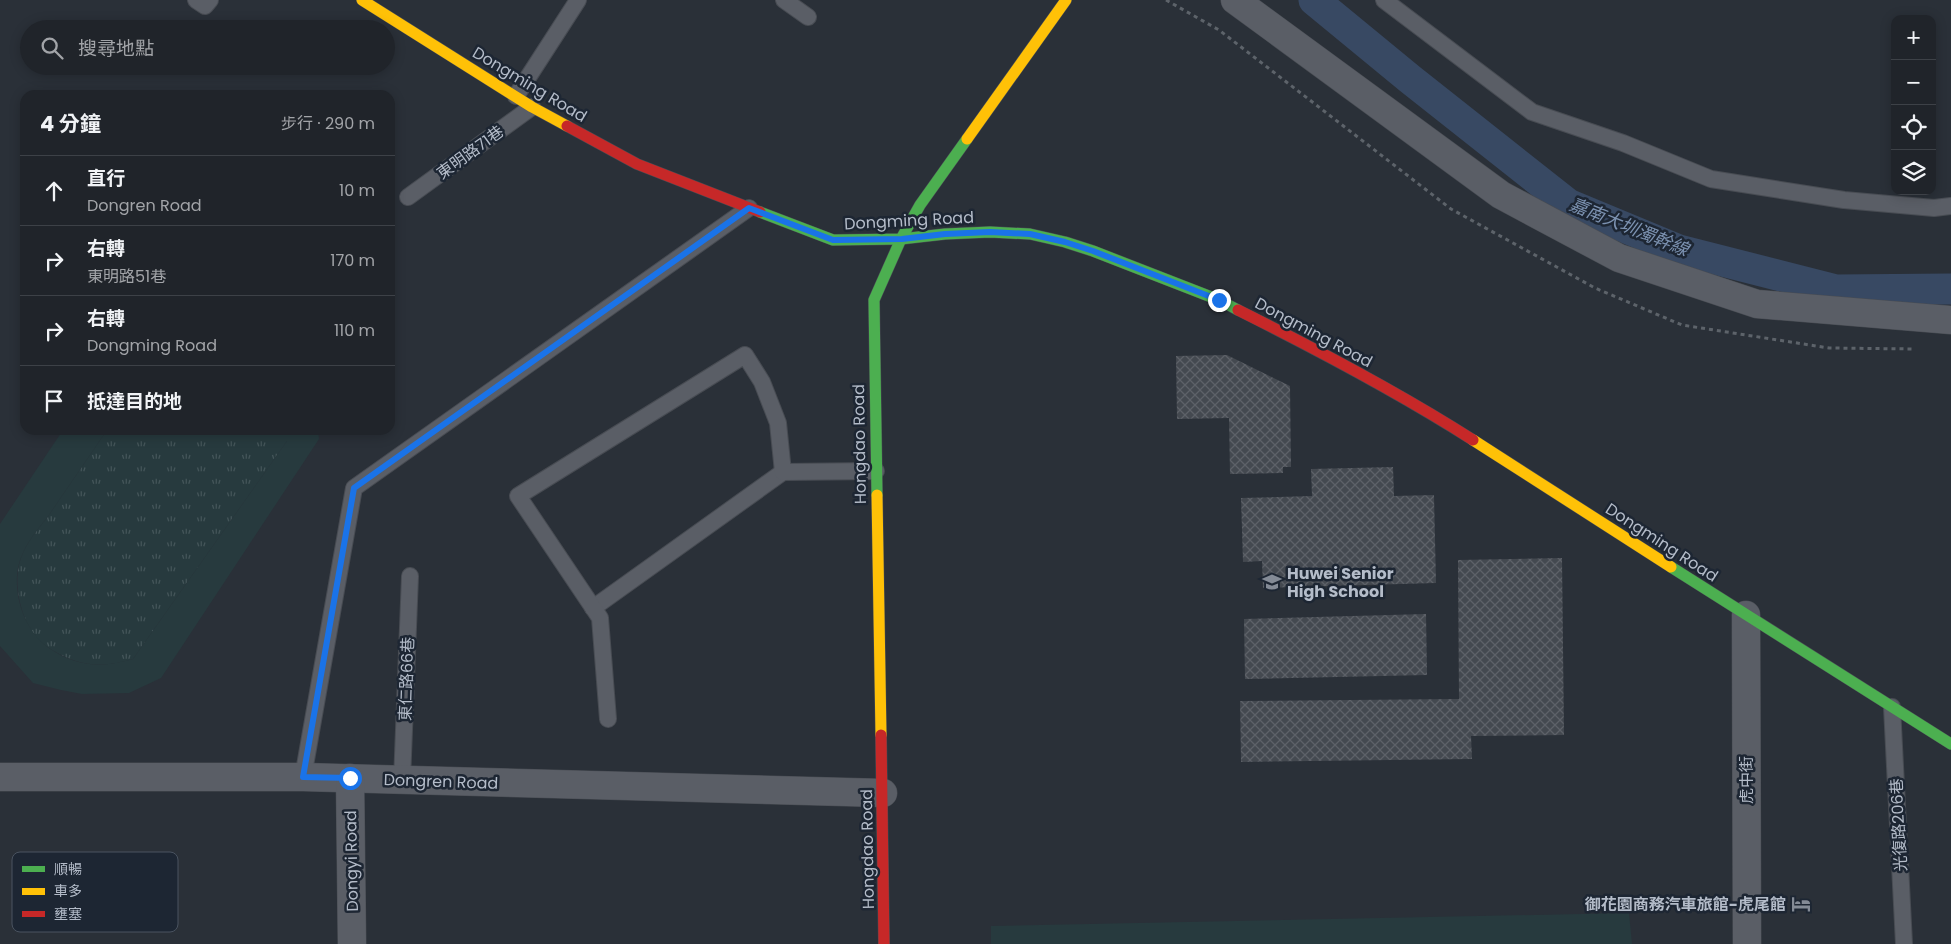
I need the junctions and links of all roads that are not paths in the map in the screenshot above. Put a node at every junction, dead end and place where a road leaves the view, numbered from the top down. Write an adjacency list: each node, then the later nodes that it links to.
1 (196, 0): 2 (lane)
2 (210, 0)
3 (362, 0): 10 (street, Dongming Road)
4 (578, 0): 12 (lane)
5 (784, 0): 9 (lane)
6 (1066, 0): 17 (street, Hongdao Road)
7 (1235, 0): 18 (street)
8 (1384, 0): 15 (lane)
9 (808, 17)
10 (394, 20)
11 (395, 21): 12 (street, Dongming Road)
12 (516, 96): 13 (street, Dongming Road)
13 (532, 107): 14 (lane, 東明路71巷); 16 (street, Dongming Road)
14 (408, 197)
15 (1951, 206)
16 (749, 208): 17 (street, Dongming Road); 28 (lane)
17 (902, 239): 19 (street, Hongdao Road); 23 (street, Dongming Road)
18 (1951, 320)
19 (876, 471): 20 (lane); 31 (street, Hongdao Road)
20 (783, 472): 22 (lane); 22 (lane)
21 (410, 576): 30 (lane, 東仁路66巷)
22 (593, 608): 25 (lane)
23 (1746, 615): 24 (street, Dongming Road); 34 (street, 虎中街)
24 (1892, 707): 26 (street, Dongming Road); 35 (lane, 光復路206巷)
25 (608, 719)
26 (1951, 744)
27 (0, 777): 28 (street, Dongren Road)
28 (303, 777): 29 (street, Dongren Road)
29 (350, 778): 30 (street, Dongren Road); 32 (street, Dongyi Road)
30 (402, 781): 31 (street, Dongren Road)
31 (882, 793): 33 (street, Hongdao Road)
32 (352, 944)
33 (884, 944)
34 (1747, 944)
35 (1904, 944)

